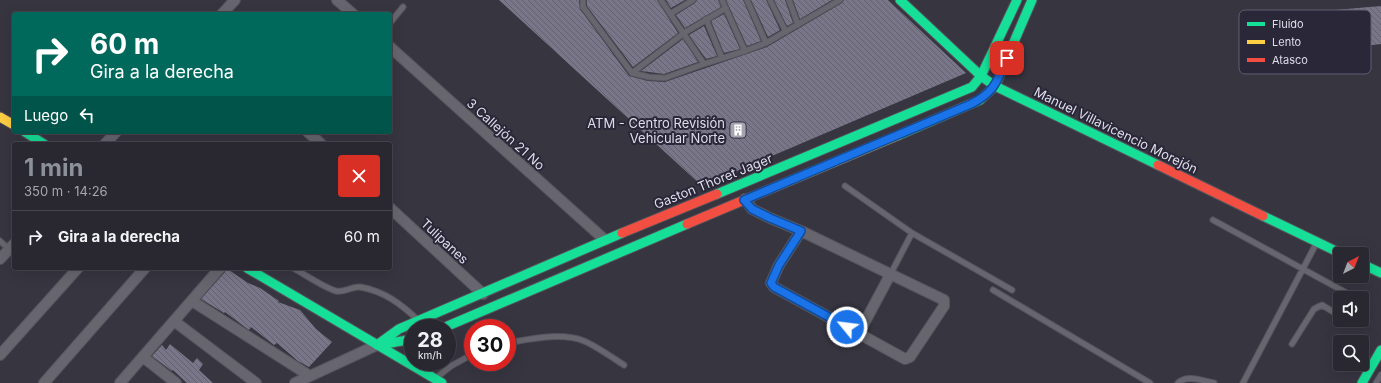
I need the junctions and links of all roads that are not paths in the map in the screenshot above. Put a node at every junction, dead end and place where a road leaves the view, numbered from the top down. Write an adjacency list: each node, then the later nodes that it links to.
1 (235, 0): 16 (street)
2 (337, 0): 17 (street)
3 (582, 0): 29 (lane)
4 (661, 0): 18 (lane)
5 (693, 0): 18 (lane)
6 (722, 0): 15 (lane)
7 (747, 0): 24 (lane)
8 (770, 0): 22 (lane)
9 (789, 0): 21 (lane)
10 (840, 0): 21 (lane)
11 (900, 0): 30 (street, Manuel Villavicencio Morejón)
12 (1017, 0): 30 (street, Gaston Thoret Jager)
13 (1032, 0): 31 (street)
14 (403, 7): 20 (lane)
15 (726, 8): 19 (lane); 26 (lane)
16 (224, 12)
17 (351, 12)
18 (670, 14): 23 (lane)
19 (706, 19): 23 (lane); 27 (lane)
20 (392, 21)
21 (798, 25): 22 (lane)
22 (786, 32): 24 (lane)
23 (684, 33): 28 (lane); 29 (lane)
24 (766, 43): 26 (lane)
25 (392, 49): 46 (street, 3 Callejón 21 No)
26 (745, 51): 27 (lane)
27 (722, 58): 28 (lane)
28 (704, 64): 29 (lane)
29 (632, 72)
30 (981, 76): 31 (street, Manuel Villavicencio Morejón); 46 (street, Gaston Thoret Jager)
31 (995, 86): 41 (street); 48 (street, Manuel Villavicencio Morejón)
32 (1, 120): 33 (street)
33 (12, 124)
34 (28, 134): 37 (street)
35 (114, 134): 38 (street)
36 (310, 134): 39 (street)
37 (41, 142)
38 (107, 142)
39 (319, 142)
40 (845, 186): 45 (lane)
41 (744, 200): 44 (street); 70 (street)
42 (392, 210): 64 (street, Tulipanes)
43 (1213, 220): 52 (lane)
44 (801, 231): 60 (street); 72 (street)
45 (912, 233): 60 (lane); 62 (lane)
46 (606, 240): 64 (street, Gaston Thoret Jager)
47 (0, 241): 49 (lane)
48 (1317, 242): 50 (street, Manuel Villavicencio Morejón); 52 (lane)
49 (12, 247): 51 (street)
50 (1333, 250)
51 (0, 259)
52 (1303, 268): 63 (lane); 93 (lane)
53 (1369, 268): 59 (street)
54 (76, 270): 78 (street)
55 (143, 270): 85 (street)
56 (218, 270): 65 (street)
57 (250, 270): 76 (street)
58 (296, 270): 67 (lane)
59 (1381, 274)
60 (890, 275): 72 (street); 72 (street)
61 (993, 290): 90 (lane)
62 (1012, 290)
63 (1344, 291)
64 (483, 294): 68 (street, Gaston Thoret Jager)
65 (192, 301): 69 (street); 83 (street)
66 (1333, 312): 75 (lane)
67 (417, 319)
68 (424, 319)
69 (174, 321): 79 (street); 88 (street)
70 (456, 322)
71 (404, 327): 76 (street, Gaston Thoret Jager)
72 (859, 334)
73 (404, 340): 76 (street, Gaston Thoret Jager)
74 (516, 341): 81 (lane)
75 (1292, 344)
76 (377, 345): 83 (street, Gaston Thoret Jager); 84 (street)
77 (1381, 350): 94 (street)
78 (0, 355)
79 (143, 357): 86 (street); 87 (street)
80 (464, 359): 84 (lane)
81 (624, 365)
82 (1381, 375): 95 (lane)
83 (310, 376): 89 (street, Gaston Thoret Jager)
84 (439, 381)
85 (44, 383)
86 (120, 383)
87 (176, 383)
88 (256, 383)
89 (295, 383)
90 (1150, 383)
91 (1178, 383): 92 (lane)
92 (1214, 383)
93 (1243, 383)
94 (1362, 383)
95 (1376, 383)

